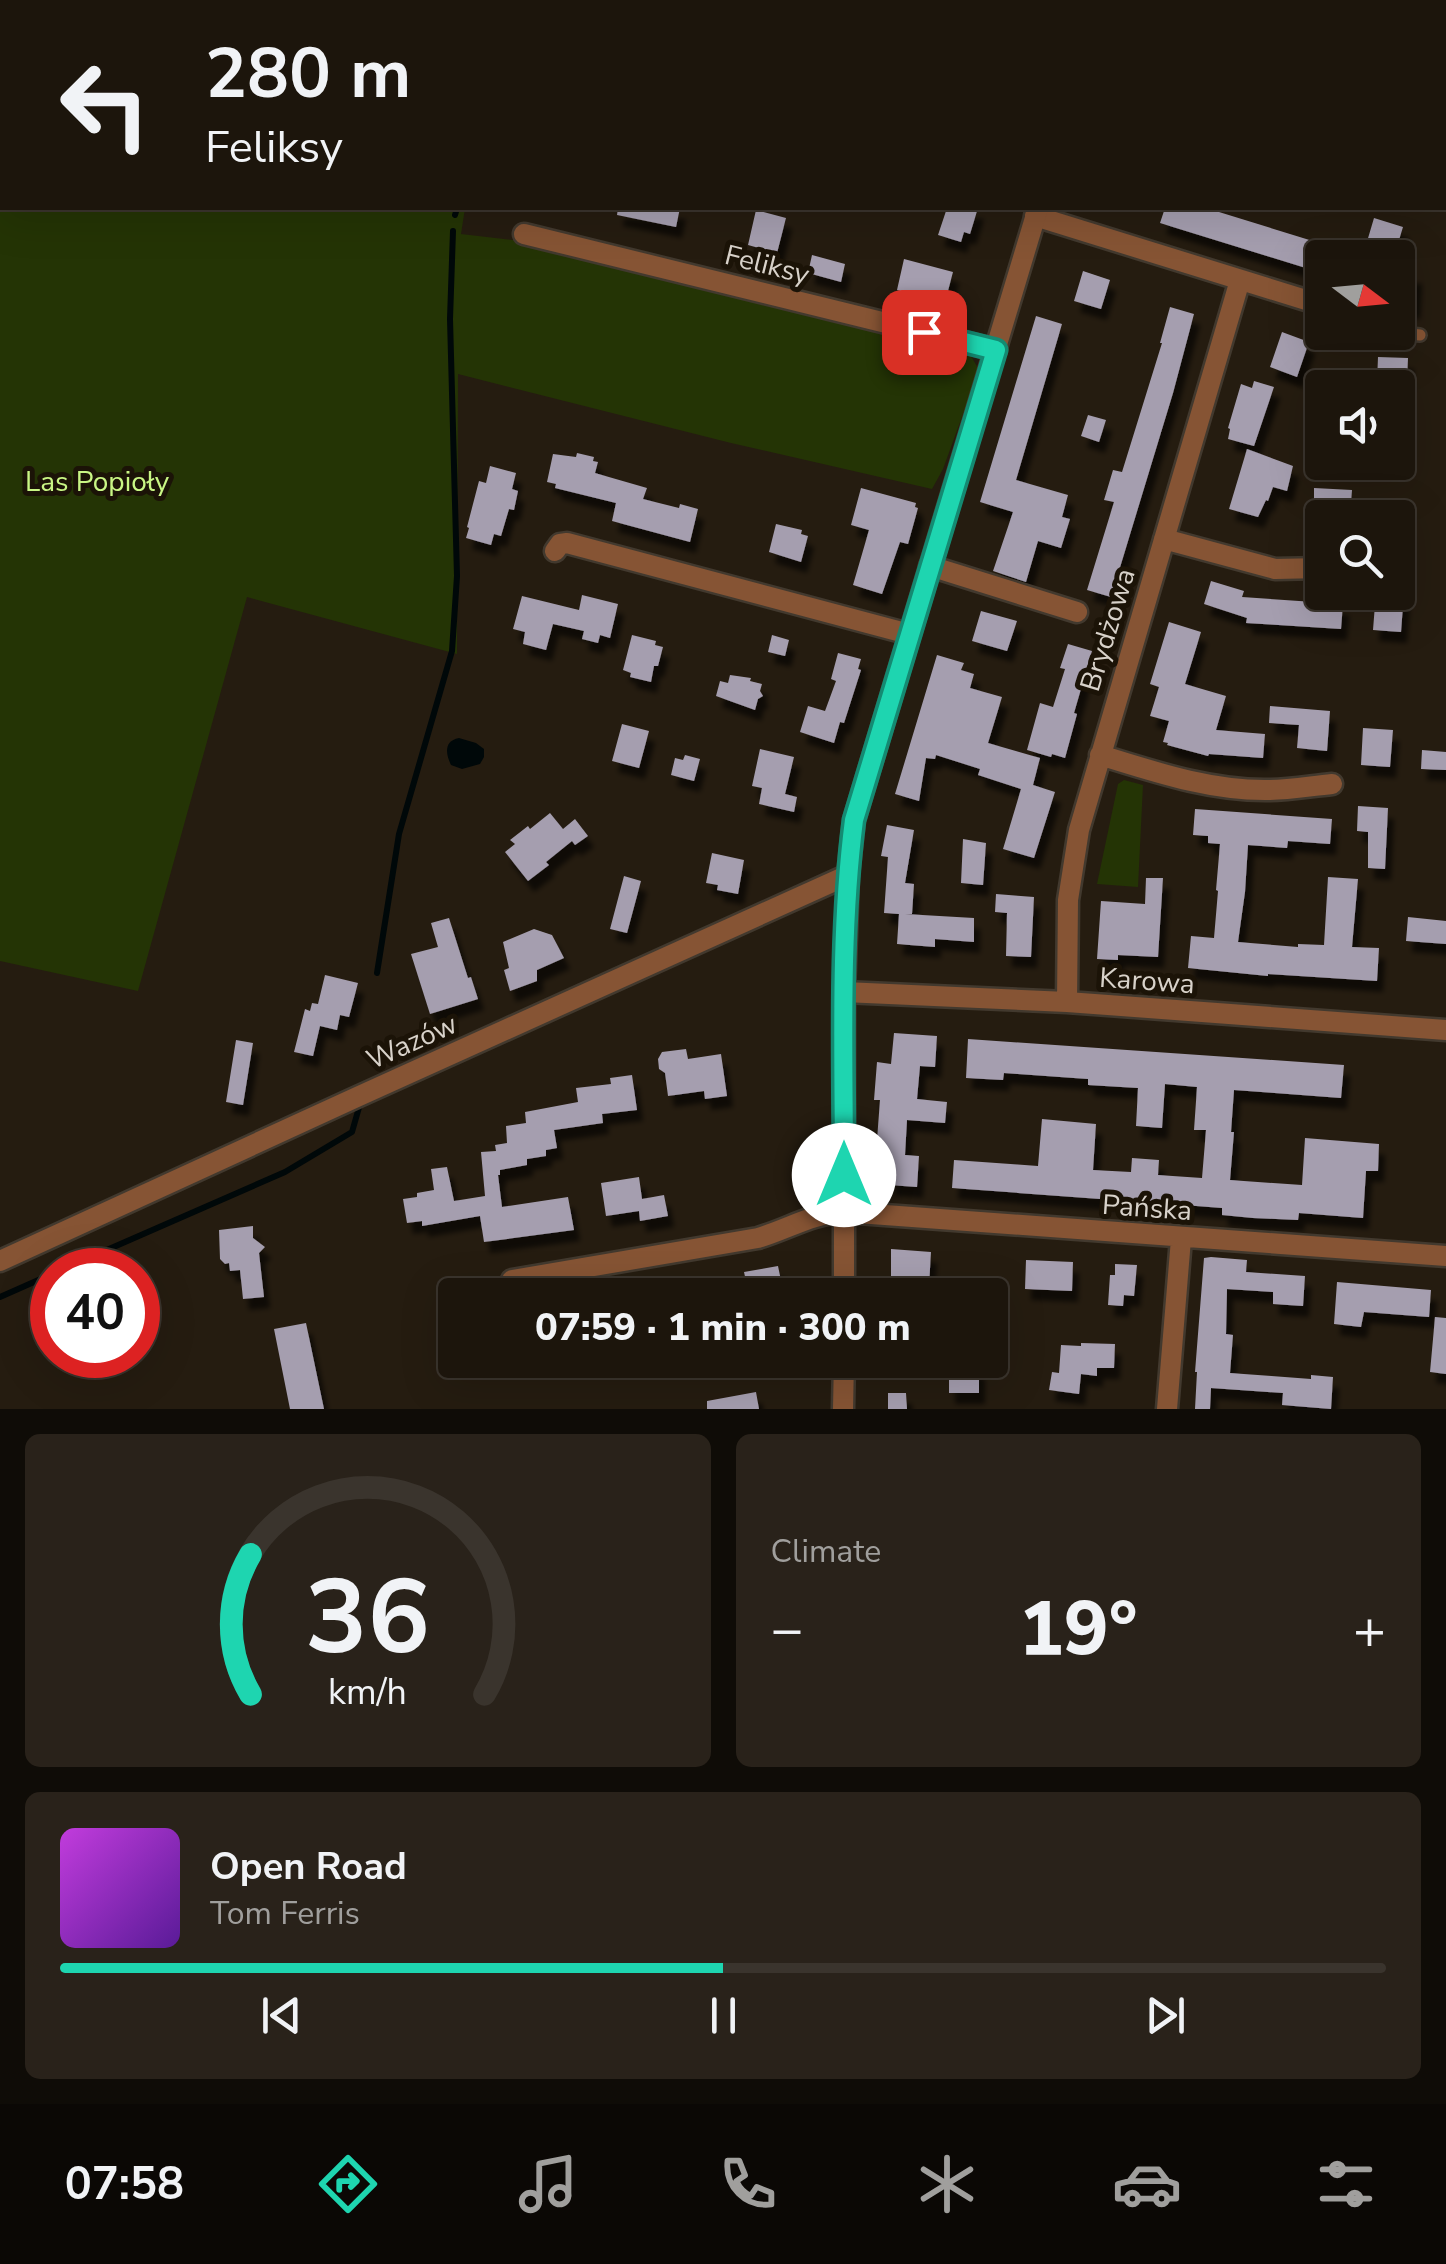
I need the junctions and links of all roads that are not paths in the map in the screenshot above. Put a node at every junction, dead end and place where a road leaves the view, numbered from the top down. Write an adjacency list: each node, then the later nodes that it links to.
1 (1036, 212): 3 (street); 7 (street)
2 (524, 234): 7 (street, Feliksy)
3 (1240, 280): 4 (street); 8 (street, Brydżowa)
4 (1305, 301)
5 (1415, 334): 6 (lane)
6 (1420, 335)
7 (996, 350): 10 (street)
8 (1164, 539): 11 (street); 14 (street, Brydżowa)
9 (554, 551): 13 (street)
10 (930, 566): 12 (street); 13 (street)
11 (1305, 568)
12 (1077, 612)
13 (910, 634): 16 (street)
14 (1100, 755): 15 (street); 18 (street, Brydżowa)
15 (1332, 784)
16 (848, 875): 17 (street); 23 (street, Wazów)
17 (844, 992): 18 (street, Karowa); 20 (street)
18 (1067, 1002): 19 (street, Karowa)
19 (1446, 1030)
20 (844, 1212): 21 (street, Pańska); 24 (street, Pańska); 25 (street)
21 (1182, 1238): 22 (street, Pańska); 28 (street)
22 (1446, 1256)
23 (0, 1261)
24 (524, 1278)
25 (844, 1278)
26 (844, 1378): 27 (street)
27 (844, 1409)
28 (1167, 1409)

